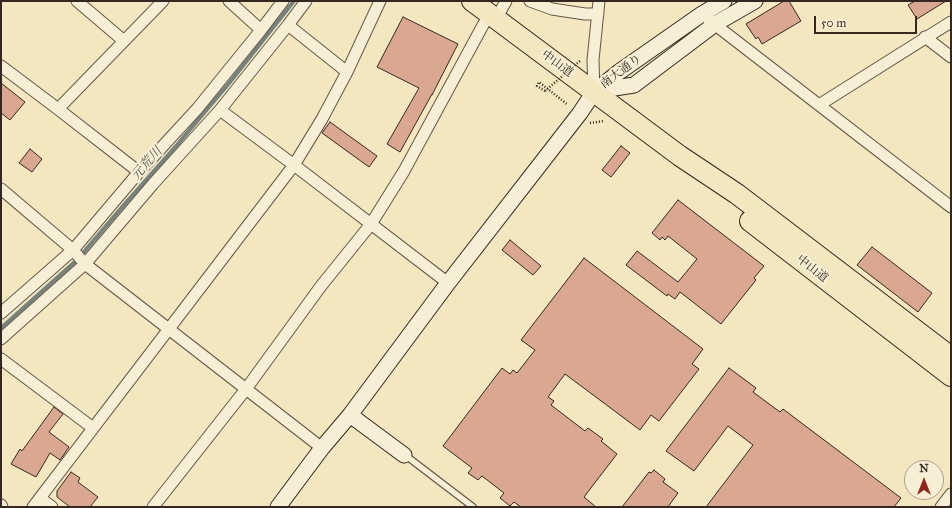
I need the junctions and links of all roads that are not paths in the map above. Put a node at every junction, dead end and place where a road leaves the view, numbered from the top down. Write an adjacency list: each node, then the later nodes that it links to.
1 (77, 1): 21 (street)
2 (163, 1): 21 (street)
3 (229, 1): 19 (street)
4 (283, 1): 19 (street)
5 (306, 1): 18 (street)
6 (380, 1): 24 (street)
7 (472, 1): 15 (highway, 中山道)
8 (506, 1): 15 (street)
9 (530, 1): 13 (street)
10 (599, 1): 13 (street)
11 (724, 1): 14 (main road, 南大通り)
12 (755, 1): 17 (main road, 南大通り)
13 (598, 14): 25 (street)
14 (702, 14): 17 (street); 25 (main road, 南大通り)
15 (492, 16): 25 (highway, 中山道); 33 (street)
16 (951, 22): 20 (street)
17 (715, 24): 25 (main road, 南大通り); 26 (street)
18 (288, 25): 24 (street); 28 (street)
19 (261, 30): 30 (street)
20 (925, 37): 22 (street); 26 (street)
21 (124, 41): 27 (street)
22 (951, 57)
23 (1, 66): 27 (street)
24 (347, 72): 29 (street)
25 (594, 92): 36 (main road); 41 (highway, 中山道)
26 (819, 105): 32 (street)
27 (58, 109): 30 (street)
28 (220, 110): 29 (street); 35 (street)
29 (294, 165): 33 (street); 38 (street)
30 (138, 172): 34 (street)
31 (1, 189): 34 (street)
32 (951, 207)
33 (371, 224): 36 (street); 42 (street)
34 (73, 250): 35 (street); 37 (street)
35 (85, 264): 38 (street); 39 (street)
36 (448, 283): 43 (main road)
37 (1, 313)
38 (169, 330): 42 (street); 44 (street)
39 (1, 339)
40 (1, 359): 44 (street)
41 (947, 360)
42 (246, 389): 45 (street); 51 (street)
43 (350, 414): 45 (main road); 46 (main road)
44 (93, 428): 48 (street)
45 (322, 448): 52 (main road)
46 (404, 455): 53 (lane)
47 (951, 494): 54 (street)
48 (40, 498): 49 (street); 50 (street)
49 (33, 507)
50 (52, 507)
51 (153, 507)
52 (278, 507)
53 (473, 507)
54 (941, 507)

